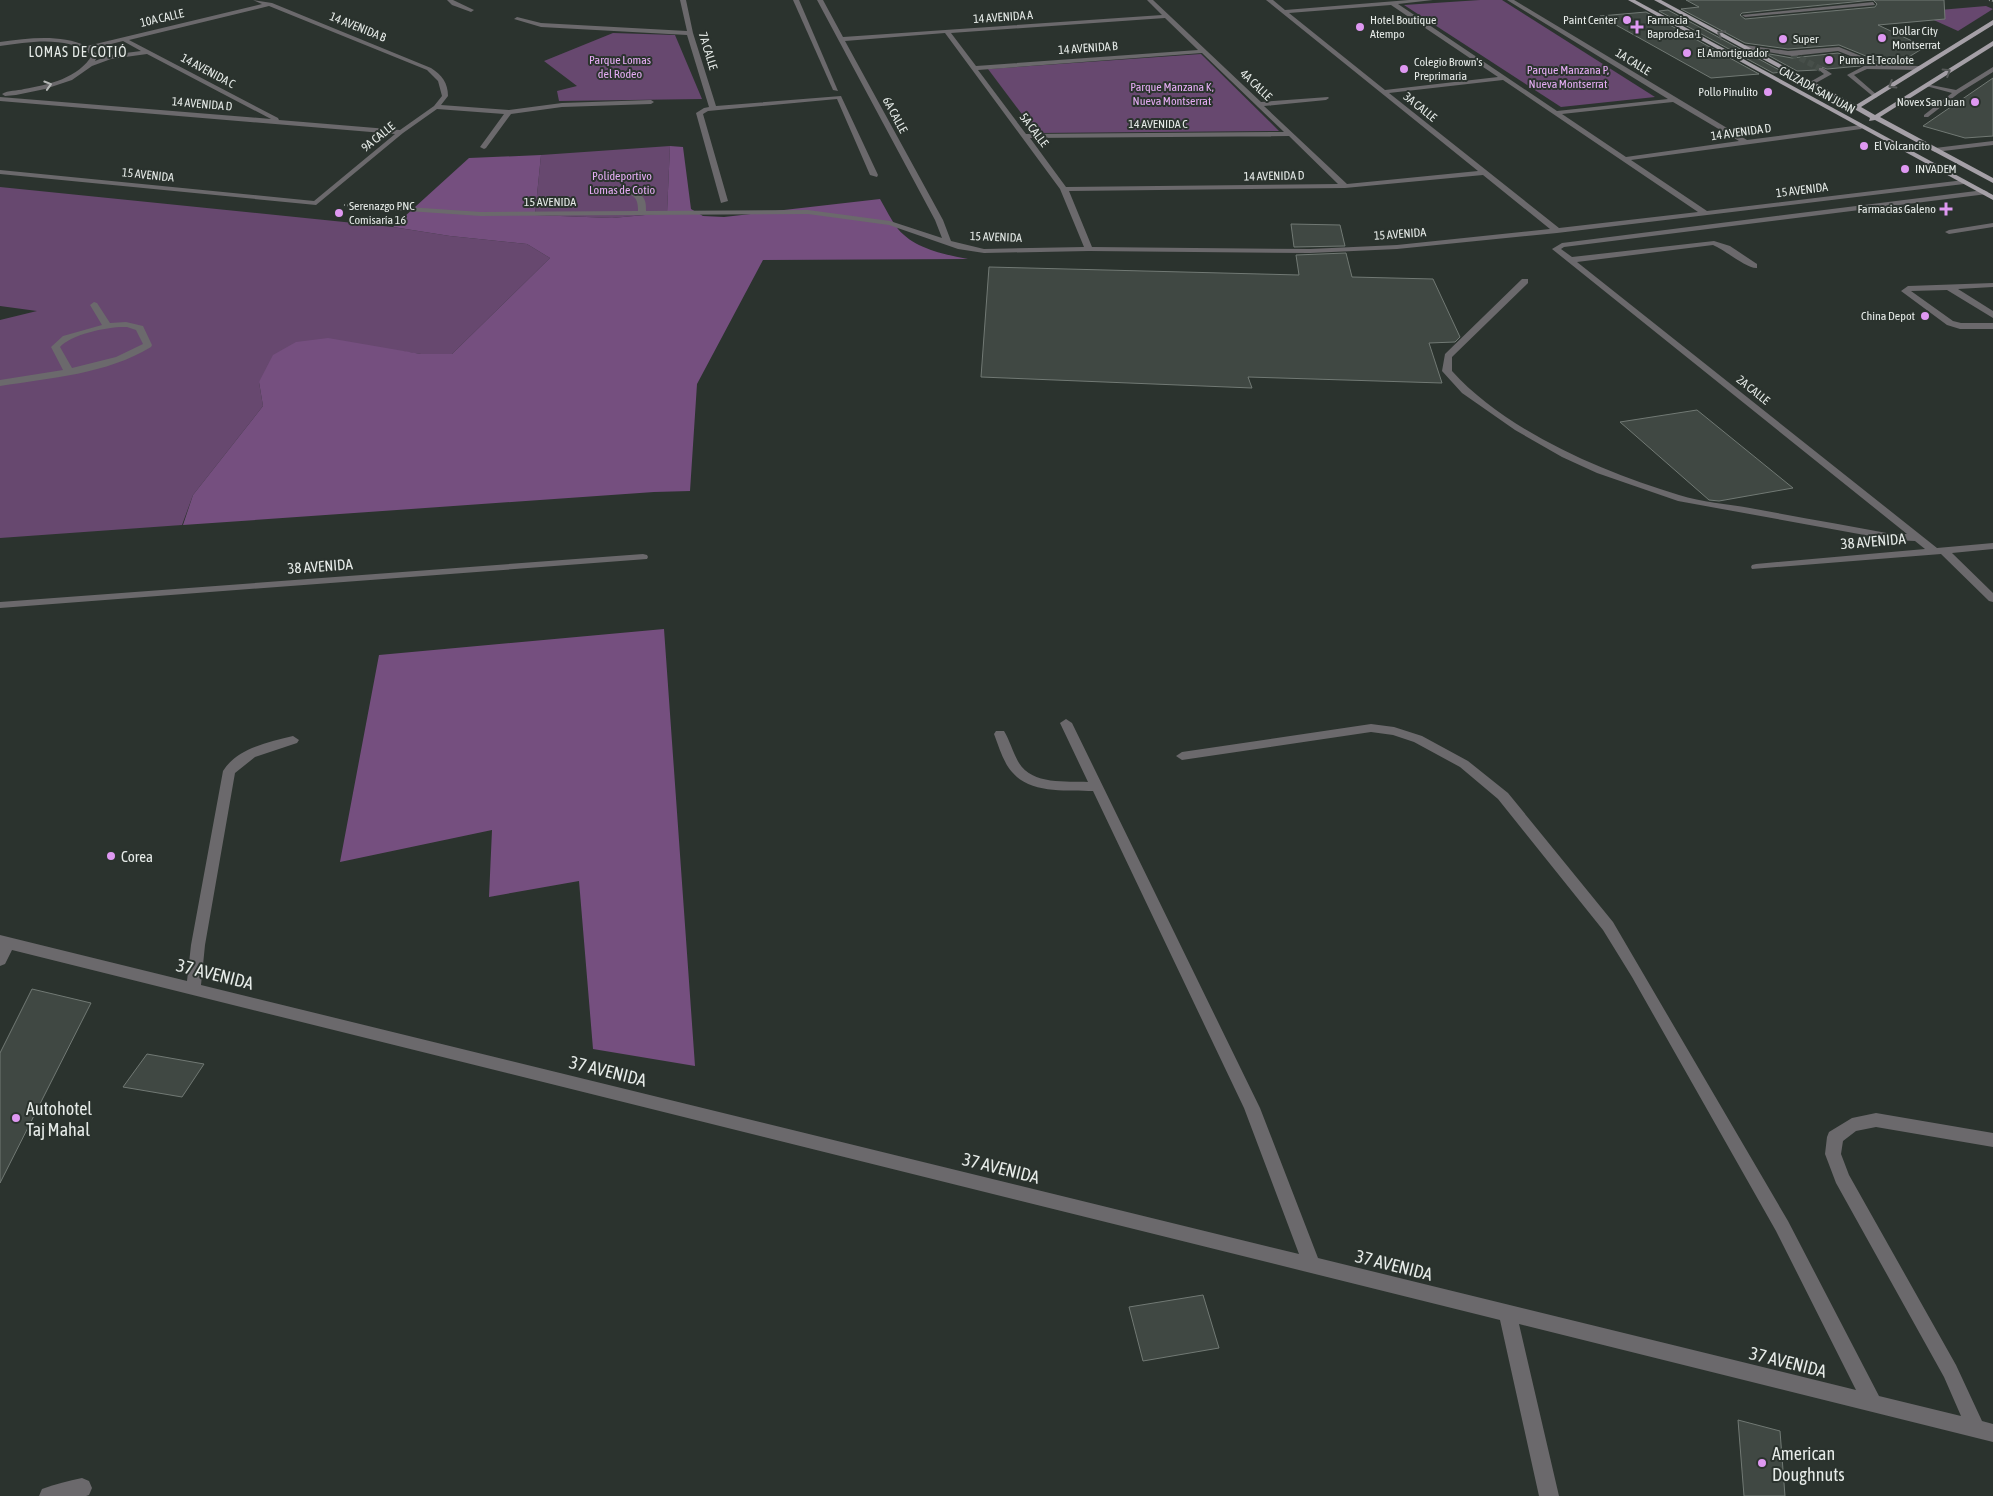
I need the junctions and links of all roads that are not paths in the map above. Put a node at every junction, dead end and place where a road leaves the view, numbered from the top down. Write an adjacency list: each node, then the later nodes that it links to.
1 (256, 0): 14 (street, 14 AVENIDA B)
2 (450, 0): 16 (street)
3 (683, 0): 22 (street, 7A CALLE)
4 (790, 0): 5 (street)
5 (796, 0): 44 (street)
6 (821, 0): 25 (street, 6A CALLE)
7 (1150, 0): 19 (street, 4A CALLE)
8 (1269, 0): 17 (street, 3A CALLE)
9 (1430, 0): 13 (street)
10 (1510, 0): 48 (street, 1A CALLE)
11 (1631, 0): 56 (main road, CALZADA SAN JUAN)
12 (1657, 0): 29 (main road, CALZADA SAN JUAN, one-way to 12)
13 (1392, 3): 17 (street); 39 (street)
14 (270, 4): 24 (street, 10A CALLE); 51 (street, 14 AVENIDA B)
15 (1873, 4): 18 (street)
16 (471, 10)
17 (1283, 12): 42 (street, 3A CALLE)
18 (1745, 15)
19 (1166, 16): 23 (street, 14 AVENIDA A); 30 (street, 4A CALLE)
20 (517, 19): 22 (street)
21 (1993, 22): 35 (main road)
22 (690, 32): 53 (street, 7A CALLE)
23 (948, 32): 25 (street, 14 AVENIDA A); 34 (street, 5A CALLE)
24 (123, 39): 28 (street, 10A CALLE); 31 (street, 14 AVENIDA C)
25 (841, 39): 87 (street, 6A CALLE)
26 (1993, 43): 41 (main road, one-way to 26)
27 (0, 44): 28 (street)
28 (88, 48): 32 (street)
29 (1745, 48): 33 (street); 40 (main road, CALZADA SAN JUAN)
30 (1204, 51): 34 (street, 14 AVENIDA B); 50 (street, 4A CALLE)
31 (147, 52): 32 (street, 10A CALLE); 59 (street, 14 AVENIDA C)
32 (92, 64): 46 (street, 10A CALLE, one-way to 32)
33 (1883, 67): 35 (street); 38 (street)
34 (974, 68): 63 (street, 5A CALLE)
35 (1919, 68): 45 (main road, one-way to 45)
36 (1821, 69): 38 (street)
37 (1993, 69): 43 (street)
38 (1840, 75): 40 (street); 45 (street)
39 (1504, 78): 42 (street); 55 (street)
40 (1812, 83): 52 (main road, CALZADA SAN JUAN)
41 (1928, 85): 43 (street); 58 (main road)
42 (1383, 92): 70 (street, 3A CALLE)
43 (1957, 92): 57 (street)
44 (837, 94): 53 (street); 71 (street)
45 (1875, 96): 52 (main road)
46 (0, 97): 59 (street, 14 AVENIDA D)
47 (1326, 98): 50 (street)
48 (1673, 100): 55 (street); 64 (street, 1A CALLE)
49 (650, 102): 54 (street)
50 (1259, 104): 62 (street, 4A CALLE)
51 (436, 107): 54 (street); 61 (street, 9A CALLE)
52 (1856, 107): 56 (main road); 58 (main road, CALZADA SAN JUAN)
53 (713, 108): 79 (street)
54 (509, 112): 66 (street)
55 (1556, 113): 68 (street)
56 (1840, 115): 60 (main road, CALZADA SAN JUAN)
57 (1926, 116)
58 (1876, 117): 60 (main road); 67 (main road, CALZADA SAN JUAN)
59 (282, 122): 61 (street, 14 AVENIDA D)
60 (1861, 126): 64 (street, 14 AVENIDA D); 73 (main road, CALZADA SAN JUAN)
61 (402, 132): 80 (street, 9A CALLE)
62 (1291, 134): 63 (street, 14 AVENIDA C); 74 (street, 4A CALLE)
63 (1025, 136): 75 (street, 5A CALLE)
64 (1744, 142): 68 (street, 14 AVENIDA D)
65 (1993, 143): 67 (street)
66 (484, 147)
67 (1935, 150): 72 (main road, CALZADA SAN JUAN)
68 (1624, 159): 83 (street)
69 (0, 172): 80 (street, 15 AVENIDA)
70 (1483, 172): 74 (street, 14 AVENIDA D); 85 (street, 3A CALLE)
71 (874, 175)
72 (1993, 181)
73 (1964, 182): 77 (main road, CALZADA SAN JUAN); 83 (street, 15 AVENIDA)
74 (1345, 186): 75 (street, 14 AVENIDA D)
75 (1064, 189): 88 (street, 5A CALLE)
76 (599, 192): 82 (street)
77 (1984, 192): 78 (main road, CALZADA SAN JUAN); 89 (street, 2A CALLE)
78 (1993, 198)
79 (724, 201)
80 (316, 203)
81 (393, 208): 82 (street, 15 AVENIDA)
82 (642, 213): 87 (street, 15 AVENIDA)
83 (1705, 213): 85 (street, 15 AVENIDA)
84 (1993, 225): 86 (street)
85 (1557, 231): 88 (street, 15 AVENIDA)
86 (1949, 232)
87 (947, 242): 88 (street, 15 AVENIDA)
88 (1089, 249)
89 (1570, 260): 90 (street); 100 (street, 2A CALLE)
90 (1754, 266)
91 (1525, 281): 100 (street)
92 (1993, 285): 93 (street)
93 (1949, 287): 95 (street); 97 (street)
94 (94, 305): 96 (street)
95 (1993, 315)
96 (107, 326): 98 (street); 98 (street)
97 (1993, 326)
98 (69, 372): 99 (street)
99 (0, 383)
100 (1918, 538): 102 (street, 2A CALLE)
101 (1993, 546): 102 (street, 38 AVENIDA)
102 (1938, 551): 104 (street, 38 AVENIDA); 105 (street, 2A CALLE)
103 (643, 557): 106 (street, 38 AVENIDA)
104 (1756, 566)
105 (1993, 599)
106 (0, 605)
107 (1066, 723): 111 (street)
108 (1000, 734): 111 (street)
109 (293, 740): 114 (street)
110 (1182, 756): 118 (street)
111 (1097, 787): 116 (street)
112 (4, 942): 113 (street); 114 (street, 37 AVENIDA)
113 (0, 960)
114 (193, 989): 116 (street, 37 AVENIDA)
115 (1993, 1140): 119 (street)
116 (1312, 1265): 117 (street, 37 AVENIDA)
117 (1508, 1314): 118 (street, 37 AVENIDA); 123 (street)
118 (1873, 1404): 119 (street, 37 AVENIDA)
119 (1976, 1429): 120 (street, 37 AVENIDA)
120 (1993, 1433)
121 (82, 1488): 122 (street)
122 (50, 1496)
123 (1549, 1496)

